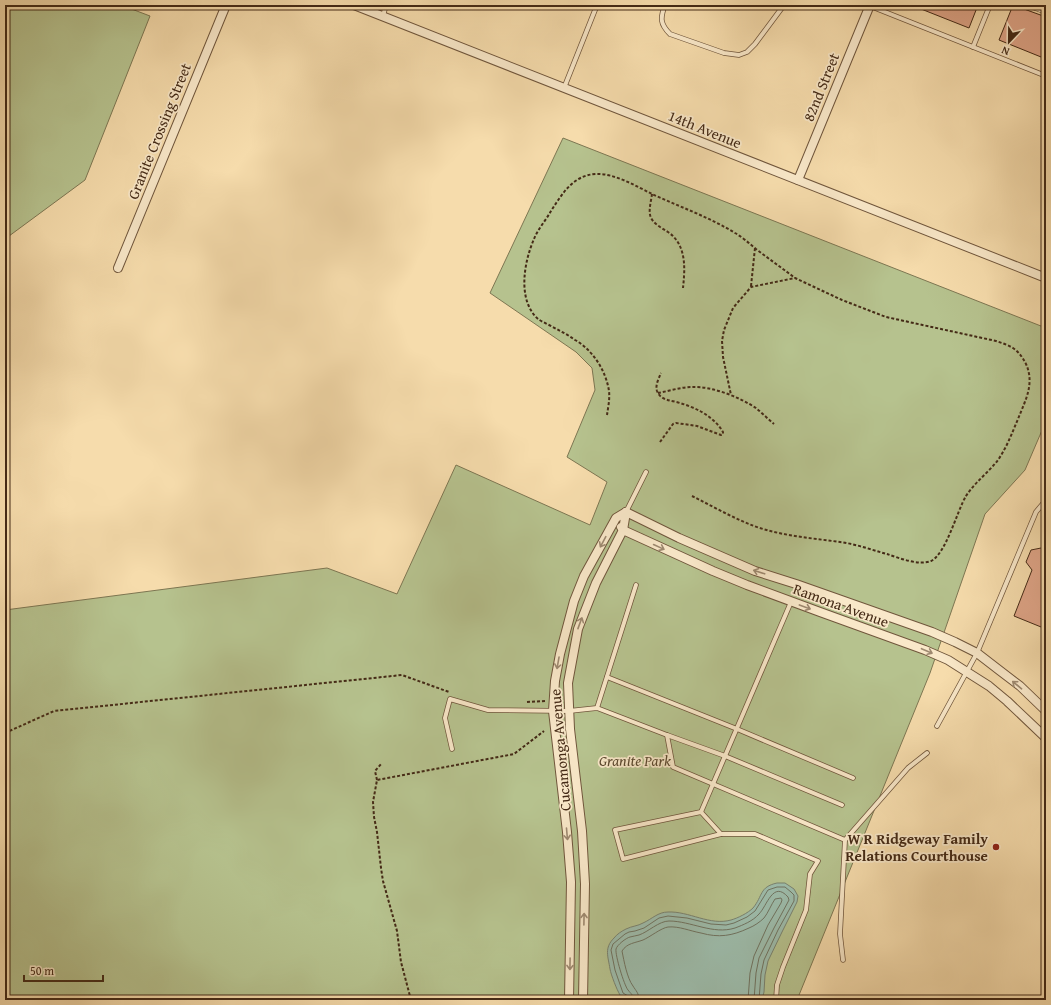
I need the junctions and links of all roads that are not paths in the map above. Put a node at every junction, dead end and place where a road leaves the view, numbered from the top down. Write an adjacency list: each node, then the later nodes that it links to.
1 (226, 5): 16 (street, Granite Crossing Street)
2 (354, 5): 11 (street, 14th Avenue)
3 (386, 5): 11 (lane)
4 (597, 5): 14 (lane)
5 (665, 5): 6 (lane)
6 (784, 5)
7 (870, 5): 12 (lane); 15 (street, 82nd Street)
8 (990, 5): 12 (lane)
9 (1027, 5): 10 (lane)
10 (1046, 12)
11 (383, 16): 14 (street, 14th Avenue)
12 (973, 47): 13 (lane)
13 (1046, 76)
14 (564, 88): 15 (street, 14th Avenue)
15 (798, 180): 17 (street, 14th Avenue)
16 (118, 268)
17 (1046, 278)
18 (646, 472): 20 (lane)
19 (1046, 500): 25 (lane)
20 (626, 512): 21 (street); 22 (street, Cucamonga Avenue); 25 (street, Ramona Avenue, one-way to 20)
21 (616, 518): 22 (street); 29 (street, Cucamonga Avenue, one-way to 29)
22 (623, 530): 24 (street, Ramona Avenue, one-way to 24); 30 (street, Cucamonga Avenue, one-way to 22)
23 (636, 585): 27 (lane)
24 (791, 602): 26 (street, Ramona Avenue, one-way to 26); 33 (lane)
25 (977, 653): 26 (lane); 31 (street, Ramona Avenue, one-way to 25)
26 (967, 671): 32 (lane); 35 (street, Ramona Avenue)
27 (607, 676): 28 (lane); 33 (lane)
28 (597, 708): 30 (lane); 34 (lane)
29 (554, 711): 30 (lane); 36 (lane); 46 (street, Cucamonga Avenue, one-way to 46)
30 (569, 711): 47 (street, Cucamonga Avenue, one-way to 30)
31 (1046, 711)
32 (938, 726)
33 (736, 729): 38 (lane); 39 (lane)
34 (667, 735): 38 (lane); 40 (lane)
35 (1046, 738)
36 (452, 749)
37 (927, 753): 44 (lane)
38 (725, 756): 40 (lane); 41 (lane)
39 (853, 778)
40 (713, 784): 42 (lane); 44 (lane)
41 (842, 805)
42 (701, 812): 43 (lane); 43 (lane)
43 (721, 834): 48 (lane)
44 (845, 840): 45 (lane)
45 (844, 960)
46 (569, 1000)
47 (583, 1000)
48 (776, 1000)

